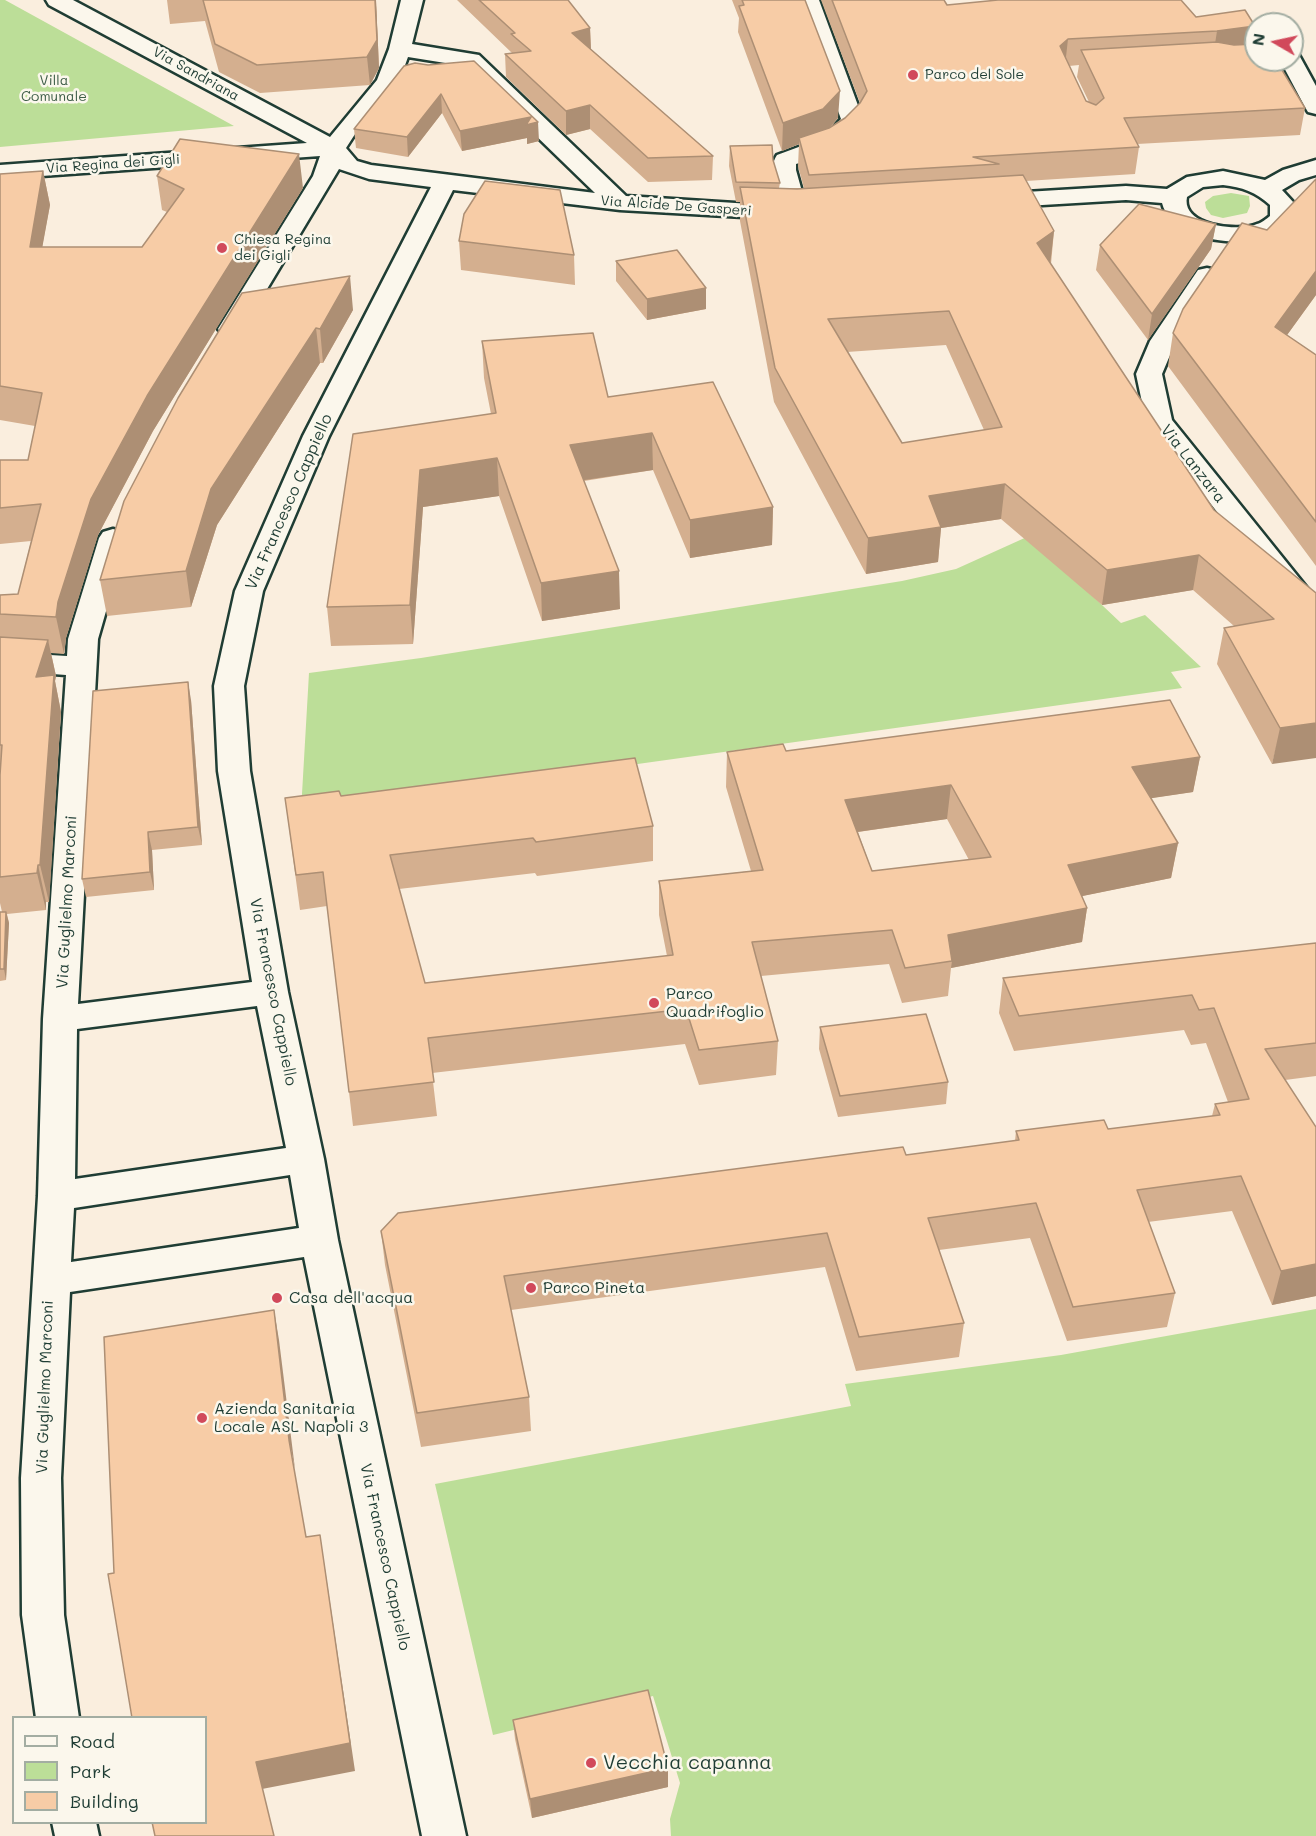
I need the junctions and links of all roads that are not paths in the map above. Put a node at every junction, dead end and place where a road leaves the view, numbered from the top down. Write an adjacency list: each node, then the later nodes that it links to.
1 (57, 0): 7 (street, Via Sandriana)
2 (412, 0): 4 (street)
3 (808, 0): 13 (street, Via Alcide De Gasperi)
4 (400, 49): 7 (street); 13 (street)
5 (1298, 72): 6 (street)
6 (1314, 99)
7 (334, 148): 9 (street, Via Regina dei Gigli); 10 (street, Via Alcide De Gasperi); 16 (street)
8 (1316, 167): 11 (street)
9 (0, 172)
10 (446, 181): 13 (street, Via Alcide De Gasperi); 21 (street, Via Francesco Cappiello)
11 (1267, 189): 12 (street); 15 (street)
12 (1173, 197): 14 (street); 15 (street)
13 (620, 203)
14 (964, 203)
15 (1236, 235): 18 (street, Via Lanzara)
16 (216, 353)
17 (125, 515): 20 (street, Via Guglielmo Marconi)
18 (1312, 606)
19 (0, 662): 20 (street)
20 (81, 666): 22 (street, Via Guglielmo Marconi)
21 (271, 993): 22 (street); 23 (street, Via Francesco Cappiello)
22 (60, 1019): 24 (street, Via Guglielmo Marconi)
23 (306, 1159): 24 (street); 25 (street, Via Francesco Cappiello)
24 (56, 1196): 26 (street, Via Guglielmo Marconi)
25 (319, 1240): 26 (street); 28 (street, Via Francesco Cappiello)
26 (50, 1280): 27 (street, Via Guglielmo Marconi)
27 (58, 1716)
28 (444, 1836)

